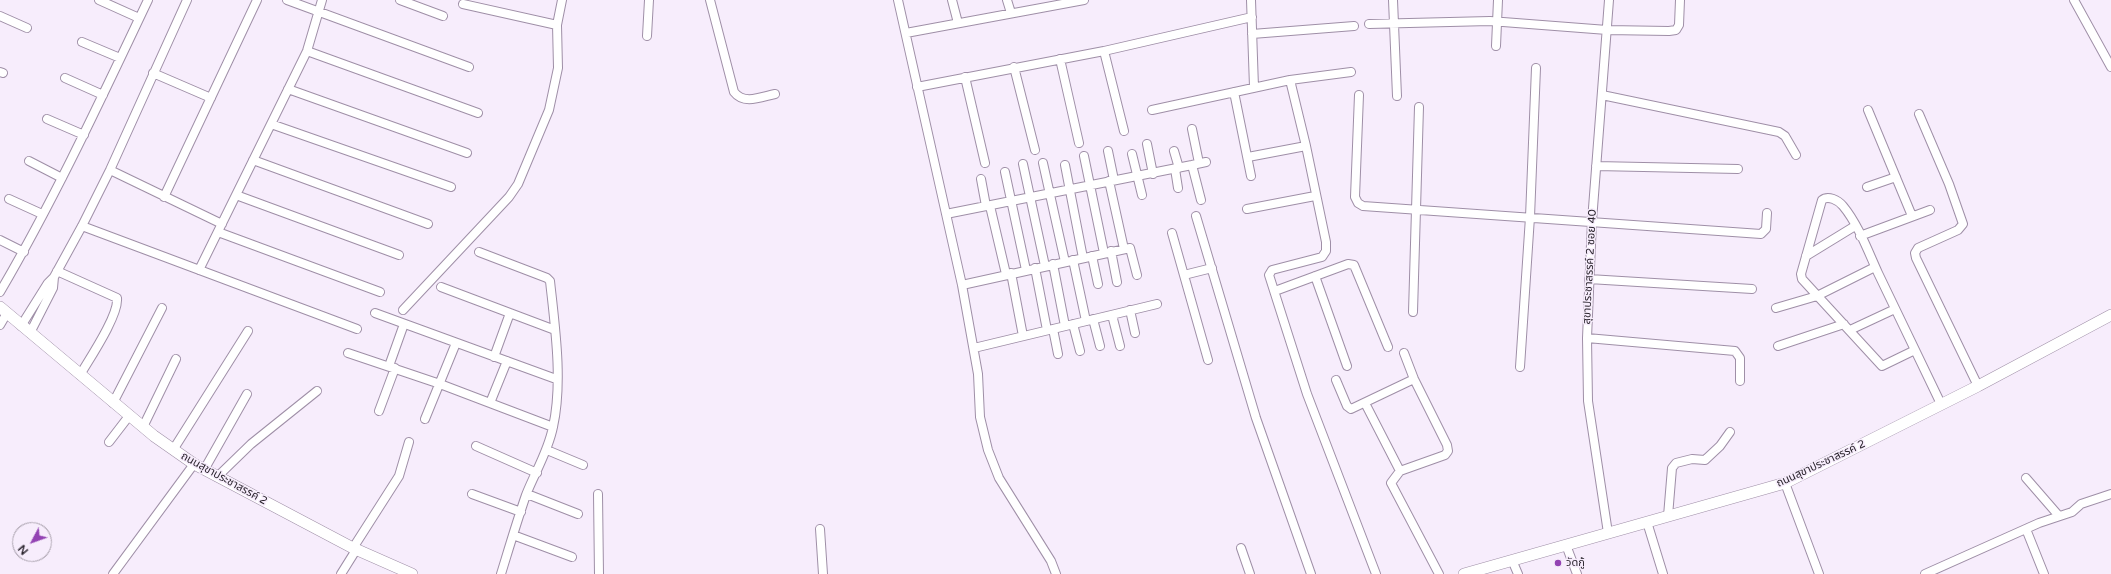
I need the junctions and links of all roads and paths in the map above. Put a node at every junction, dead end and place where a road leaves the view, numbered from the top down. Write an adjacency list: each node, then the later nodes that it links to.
1 (99, 0): 27 (street)
2 (148, 0): 27 (street)
3 (187, 0): 50 (street)
4 (258, 0): 63 (street)
5 (287, 0): 22 (street)
6 (322, 0): 22 (street)
7 (400, 0): 25 (street)
8 (562, 0): 32 (street)
9 (649, 0): 38 (street)
10 (710, 0): 58 (street)
11 (898, 0): 36 (street)
12 (952, 0): 30 (street)
13 (1007, 0): 23 (street)
14 (1084, 0): 23 (street)
15 (1251, 0): 26 (street)
16 (1393, 0): 29 (street)
17 (1498, 0): 28 (street)
18 (1609, 0): 35 (street, สุขาประชาสรรค์ 2 ซอย 40)
19 (1680, 0): 35 (street)
20 (2074, 0): 47 (street)
21 (463, 4): 32 (street)
22 (318, 13): 41 (street); 45 (street)
23 (1011, 13): 30 (street)
24 (0, 16): 34 (street)
25 (443, 16)
26 (1252, 17): 37 (street); 42 (street)
27 (139, 18): 43 (street)
28 (1497, 21): 29 (street); 35 (street); 40 (street)
29 (1393, 23): 31 (street); 62 (street)
30 (958, 24): 36 (street)
31 (1368, 24)
32 (557, 25): 171 (street)
33 (1354, 26): 37 (street)
34 (27, 28)
35 (1607, 30): 61 (street, สุขาประชาสรรค์ 2 ซอย 40)
36 (906, 33): 54 (street)
37 (1252, 34): 55 (street)
38 (647, 36)
39 (82, 42): 43 (street)
40 (1496, 46)
41 (307, 51): 56 (street); 67 (street)
42 (1104, 51): 44 (street); 72 (street)
43 (120, 58): 59 (street)
44 (1060, 59): 46 (street); 74 (street)
45 (470, 67)
46 (1014, 67): 51 (street); 77 (street)
47 (2111, 67)
48 (1536, 68): 127 (street)
49 (1351, 72): 53 (street)
50 (153, 73): 63 (street); 95 (street)
51 (965, 77): 54 (street); 87 (street)
52 (65, 78): 59 (street)
53 (1290, 80): 55 (street); 76 (street)
54 (917, 87): 124 (street)
55 (1254, 87): 57 (street)
56 (288, 89): 70 (street); 80 (street)
57 (1234, 92): 65 (street); 84 (street)
58 (775, 94)
59 (102, 95): 73 (street)
60 (1359, 95): 119 (street)
61 (1602, 95): 83 (street); 92 (street, สุขาประชาสรรค์ 2 ซอย 40)
62 (1397, 96)
63 (211, 98): 113 (street)
64 (1419, 108): 119 (street)
65 (1152, 110)
66 (1868, 110): 100 (street)
67 (478, 113)
68 (1919, 114): 215 (street)
69 (47, 119): 73 (street)
70 (271, 124): 85 (street); 105 (street)
71 (1192, 130): 90 (street)
72 (1124, 131)
73 (84, 135): 101 (street)
74 (1079, 143)
75 (1147, 144): 97 (street)
76 (1306, 146): 84 (street); 112 (street)
77 (1035, 150)
78 (1108, 150): 103 (street)
79 (1174, 151): 93 (street)
80 (467, 153)
81 (1132, 154): 98 (street)
82 (1084, 156): 104 (street)
83 (1796, 156)
84 (1248, 157): 99 (street)
85 (253, 160): 111 (street); 130 (street)
86 (29, 161): 101 (street)
87 (985, 163)
88 (1043, 163): 109 (street)
89 (1023, 164): 114 (street)
90 (1199, 164): 93 (street); 116 (street)
91 (1065, 165): 108 (street)
92 (1596, 166): 94 (street); 128 (street, สุขาประชาสรรค์ 2 ซอย 40)
93 (1177, 169): 97 (street); 107 (street)
94 (1738, 169)
95 (110, 170): 113 (street); 131 (street)
96 (1005, 172): 117 (street)
97 (1153, 174): 98 (street)
98 (1138, 176): 103 (street); 110 (street)
99 (1251, 176)
100 (1896, 177): 106 (street); 126 (street)
101 (62, 178): 123 (street)
102 (981, 179): 118 (street)
103 (1112, 180): 104 (street); 137 (street)
104 (1090, 184): 108 (street); 140 (street)
105 (451, 187)
106 (1867, 187)
107 (1178, 188)
108 (1070, 189): 109 (street); 143 (street)
109 (1050, 193): 114 (street); 144 (street)
110 (1142, 194)
111 (236, 195): 129 (street); 141 (street)
112 (1315, 196): 120 (street); 162 (street)
113 (164, 197): 129 (street)
114 (1030, 197): 117 (street); 145 (street)
115 (10, 199): 123 (street)
116 (1201, 200)
117 (1011, 201): 118 (street); 150 (street)
118 (988, 206): 124 (street); 152 (street)
119 (1416, 208): 127 (street); 173 (street)
120 (1247, 209)
121 (1930, 210): 126 (street)
122 (1767, 213): 128 (street)
123 (42, 214): 138 (street)
124 (946, 214): 159 (street)
125 (1196, 216): 148 (street)
126 (1912, 216): 135 (street)
127 (1530, 217): 128 (street); 208 (street)
128 (1592, 221): 156 (street, สุขาประชาสรรค์ 2 ซอย 40)
129 (222, 224): 133 (street)
130 (428, 224)
131 (82, 226): 149 (street); 151 (street)
132 (1855, 226): 135 (street); 142 (street); 142 (street)
133 (218, 232): 149 (street); 164 (street)
134 (1172, 233): 154 (street)
135 (1860, 236): 146 (street)
136 (0, 240): 138 (street)
137 (1124, 249): 140 (street); 153 (street)
138 (24, 252): 163 (street)
139 (479, 252): 185 (street)
140 (1107, 252): 143 (street); 157 (street)
141 (399, 255)
142 (1806, 256): 165 (street)
143 (1088, 257): 144 (street); 158 (street)
144 (1069, 261): 145 (street); 178 (street)
145 (1049, 265): 147 (street); 181 (street)
146 (1875, 267): 165 (street); 169 (street)
147 (1035, 268): 150 (street); 186 (street)
148 (1212, 268): 154 (street); 267 (street)
149 (199, 270): 184 (street)
150 (1026, 270): 152 (street)
151 (56, 274): 183 (street); 209 (street)
152 (1009, 274): 159 (street); 189 (street)
153 (1137, 275)
154 (1184, 275): 204 (street)
155 (1315, 276): 162 (street); 195 (street); 206 (street)
156 (1589, 279): 161 (street); 190 (street, สุขาประชาสรรค์ 2 ซอย 40)
157 (1117, 282)
158 (1098, 284)
159 (962, 285): 196 (street)
160 (442, 287): 175 (street)
161 (1752, 289)
162 (1275, 291): 268 (street)
163 (0, 292)
164 (380, 292)
165 (1818, 296): 168 (street); 182 (street)
166 (1157, 304): 172 (street)
167 (162, 308): 218 (street)
168 (1776, 308)
169 (1895, 309): 182 (street); 197 (street)
170 (3, 310): 180 (street); 183 (street, ถนนสุขาประชาสรรค์ 2)
171 (403, 310)
172 (1130, 310): 176 (street); 188 (street)
173 (1414, 312)
174 (375, 313): 179 (street)
175 (510, 314): 185 (street); 202 (street)
176 (1112, 315): 178 (street); 193 (street)
177 (2111, 315): 215 (street, ถนนสุขาประชาสรรค์ 2)
178 (1089, 320): 181 (street); 192 (street)
179 (404, 324): 191 (street); 207 (street)
180 (0, 325)
181 (1069, 325): 186 (street); 198 (street)
182 (1847, 327): 194 (street); 197 (street)
183 (26, 330): 209 (street, ถนนสุขาประชาสรรค์ 2)
184 (357, 330)
185 (555, 330): 210 (street)
186 (1050, 330): 189 (street); 201 (street)
187 (248, 331): 231 (street)
188 (1135, 333)
189 (1023, 336): 196 (street)
190 (1587, 338): 213 (street); 252 (street, สุขาประชาสรรค์ 2 ซอย 40)
191 (456, 343): 202 (street); 214 (street)
192 (1100, 346)
193 (1120, 346)
194 (1778, 346)
195 (1388, 347)
196 (974, 348): 265 (street)
197 (1915, 350): 221 (street)
198 (1080, 351)
199 (348, 353): 207 (street)
200 (1404, 353): 211 (street)
201 (1058, 354)
202 (494, 357): 205 (street)
203 (176, 359): 225 (street)
204 (1208, 360)
205 (507, 362): 210 (street); 219 (street)
206 (1347, 366)
207 (392, 367): 214 (street); 222 (street)
208 (1520, 367)
209 (80, 375): 218 (street, ถนนสุขาประชาสรรค์ 2)
210 (556, 379): 226 (street)
211 (1414, 379): 220 (street); 236 (street)
212 (1336, 380): 220 (street)
213 (1740, 381)
214 (440, 384): 219 (street); 224 (street)
215 (1978, 386): 221 (street, ถนนสุขาประชาสรรค์ 2)
216 (317, 391): 238 (street)
217 (247, 394): 235 (street)
218 (113, 402): 223 (street, ถนนสุขาประชาสรรค์ 2)
219 (490, 403): 226 (street)
220 (1364, 403): 236 (street)
221 (1941, 404): 240 (street, ถนนสุขาประชาสรรค์ 2)
222 (379, 411)
223 (129, 416): 225 (street, ถนนสุขาประชาสรรค์ 2); 228 (street)
224 (425, 419)
225 (143, 427): 231 (street, ถนนสุขาประชาสรรค์ 2)
226 (553, 427): 232 (street)
227 (1730, 432): 247 (street)
228 (109, 442)
229 (410, 442): 256 (street)
230 (476, 446): 237 (street)
231 (173, 450): 233 (street, ถนนสุขาประชาสรรค์ 2)
232 (547, 450): 234 (street); 237 (street)
233 (194, 464): 235 (street, ถนนสุขาประชาสรรค์ 2); 259 (street)
234 (583, 465)
235 (204, 470): 238 (street, ถนนสุขาประชาสรรค์ 2)
236 (1400, 471): 269 (street)
237 (538, 473): 242 (street)
238 (217, 477): 256 (street, ถนนสุขาประชาสรรค์ 2)
239 (2026, 478): 248 (street)
240 (1785, 483): 247 (street, ถนนสุขาประชาสรรค์ 2); 274 (street)
241 (472, 494): 245 (street)
242 (527, 494): 245 (street); 246 (street)
243 (598, 494): 263 (street)
244 (2111, 494): 248 (street)
245 (521, 512): 253 (street)
246 (578, 514)
247 (1668, 516): 249 (street, ถนนสุขาประชาสรรค์ 2)
248 (2059, 516): 251 (street)
249 (1647, 522): 252 (street, ถนนสุขาประชาสรรค์ 2); 273 (street)
250 (820, 529): 264 (street)
251 (2026, 529): 275 (street); 276 (street)
252 (1608, 533): 254 (street, ถนนสุขาประชาสรรค์ 2)
253 (513, 534): 257 (street); 262 (street)
254 (1566, 545): 258 (street, ถนนสุขาประชาสรรค์ 2); 272 (street)
255 (1241, 548): 266 (street)
256 (355, 549): 260 (street); 261 (street, ถนนสุขาประชาสรรค์ 2)
257 (572, 557)
258 (1512, 560): 270 (street, ถนนสุขาประชาสรรค์ 2); 271 (street)
259 (114, 574)
260 (341, 574)
261 (412, 574)
262 (501, 574)
263 (599, 574)
264 (823, 574)
265 (1056, 574)
266 (1250, 574)
267 (1311, 574)
268 (1376, 574)
269 (1439, 574)
270 (1464, 574)
271 (1518, 574)
272 (1577, 574)
273 (1663, 574)
274 (1819, 574)
275 (1925, 574)
276 (2044, 574)

